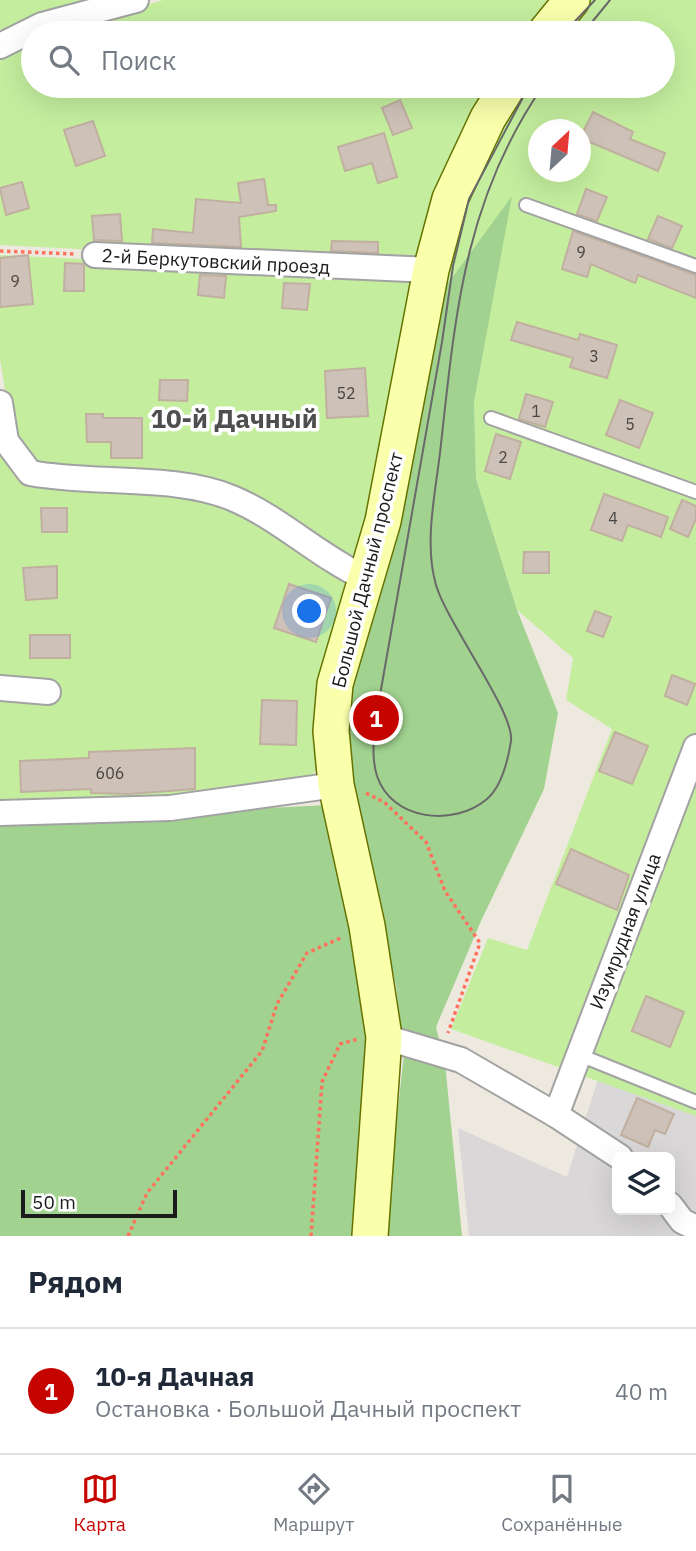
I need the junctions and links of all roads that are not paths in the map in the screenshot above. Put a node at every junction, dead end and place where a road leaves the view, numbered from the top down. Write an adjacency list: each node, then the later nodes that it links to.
1 (136, 0): 3 (street)
2 (572, 0): 4 (main road)
3 (60, 21)
4 (555, 21)
5 (21, 36): 6 (street)
6 (0, 46)
7 (500, 98): 11 (main road, Большой Дачный проспект)
8 (526, 205): 10 (lane)
9 (95, 255): 11 (street, 2-й Беркутовский проезд)
10 (696, 265)
11 (431, 270): 15 (main road, Большой Дачный проспект)
12 (0, 403): 15 (street)
13 (491, 418): 14 (lane)
14 (696, 492)
15 (365, 578): 19 (main road, Большой Дачный проспект)
16 (0, 688): 17 (street)
17 (48, 692)
18 (695, 752): 22 (street, Изумрудная улица)
19 (336, 785): 20 (street); 21 (main road, Большой Дачный проспект)
20 (0, 813)
21 (384, 1037): 24 (street); 28 (main road, Большой Дачный проспект)
22 (577, 1054): 23 (lane); 24 (street, Изумрудная улица)
23 (696, 1102)
24 (556, 1115): 25 (street)
25 (612, 1152)
26 (675, 1212): 27 (street)
27 (696, 1228)
28 (370, 1236)

